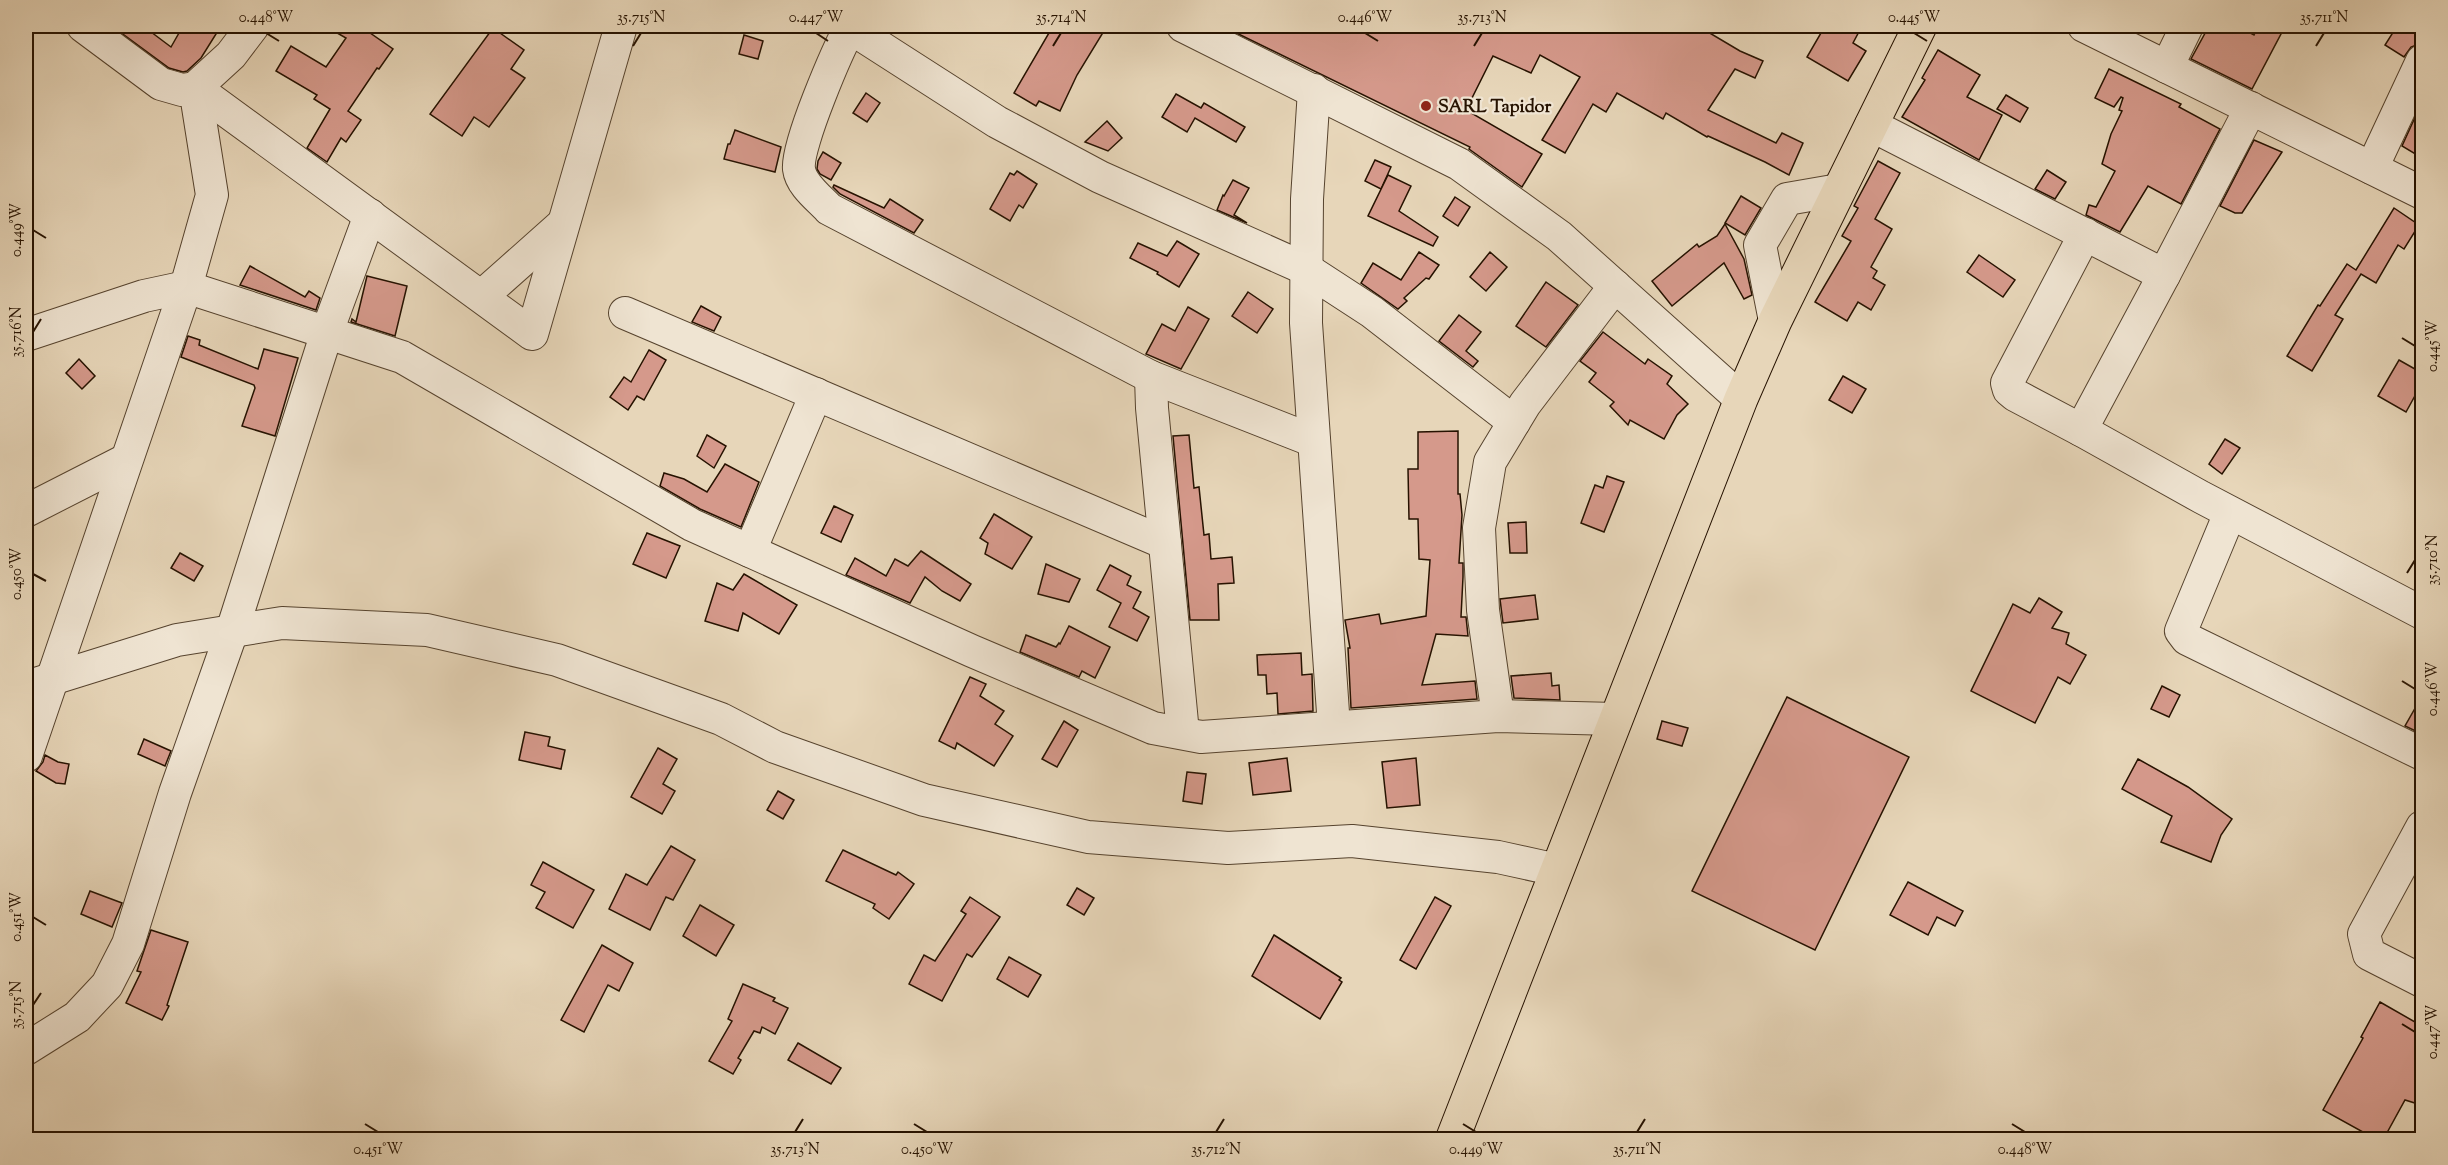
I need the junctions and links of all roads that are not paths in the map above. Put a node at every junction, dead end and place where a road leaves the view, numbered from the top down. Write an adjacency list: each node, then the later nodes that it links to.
1 (83, 26): 11 (street)
2 (253, 26): 11 (street)
3 (621, 26): 19 (street)
4 (850, 26): 21 (street); 30 (street)
5 (1183, 26): 12 (street)
6 (1920, 26): 14 (main road)
7 (2084, 26): 10 (street)
8 (2187, 26): 10 (street)
9 (2422, 62): 15 (street)
10 (2167, 67): 13 (street)
11 (195, 88): 18 (street); 24 (street)
12 (1314, 90): 21 (street); 23 (street)
13 (2252, 108): 15 (street); 22 (street)
14 (1871, 125): 16 (main road); 20 (street)
15 (2372, 168): 17 (street)
16 (1839, 190): 27 (main road); 27 (street)
17 (2422, 193)
18 (370, 215): 25 (street); 28 (street)
19 (563, 224): 25 (street); 25 (street)
20 (2085, 234): 22 (street); 34 (street)
21 (1306, 269): 33 (street); 35 (street)
22 (2164, 275): 34 (street)
23 (1615, 286): 32 (street); 33 (street)
24 (186, 287): 28 (street); 29 (street); 36 (street)
25 (482, 296)
26 (625, 313): 31 (street)
27 (1775, 321): 32 (main road)
28 (327, 332): 40 (street); 42 (street)
29 (26, 335)
30 (1151, 377): 35 (street); 39 (street)
31 (816, 394): 39 (street); 40 (street)
32 (1741, 399): 45 (main road)
33 (1514, 422): 44 (street)
34 (2081, 430): 38 (street)
35 (1314, 441): 46 (street)
36 (126, 460): 37 (street); 43 (street)
37 (26, 511)
38 (2230, 513): 41 (street); 48 (street)
39 (1165, 543): 47 (street)
40 (750, 551): 47 (street)
41 (2422, 613)
42 (232, 631): 43 (street); 51 (street); 53 (street)
43 (39, 683): 49 (street)
44 (1498, 716): 45 (street); 46 (street)
45 (1616, 719): 51 (main road)
46 (1334, 728): 47 (street)
47 (1183, 733)
48 (2422, 754)
49 (26, 756)
50 (2422, 826): 52 (street)
51 (1557, 870): 54 (main road)
52 (2422, 981)
53 (26, 1049)
54 (1452, 1140)

